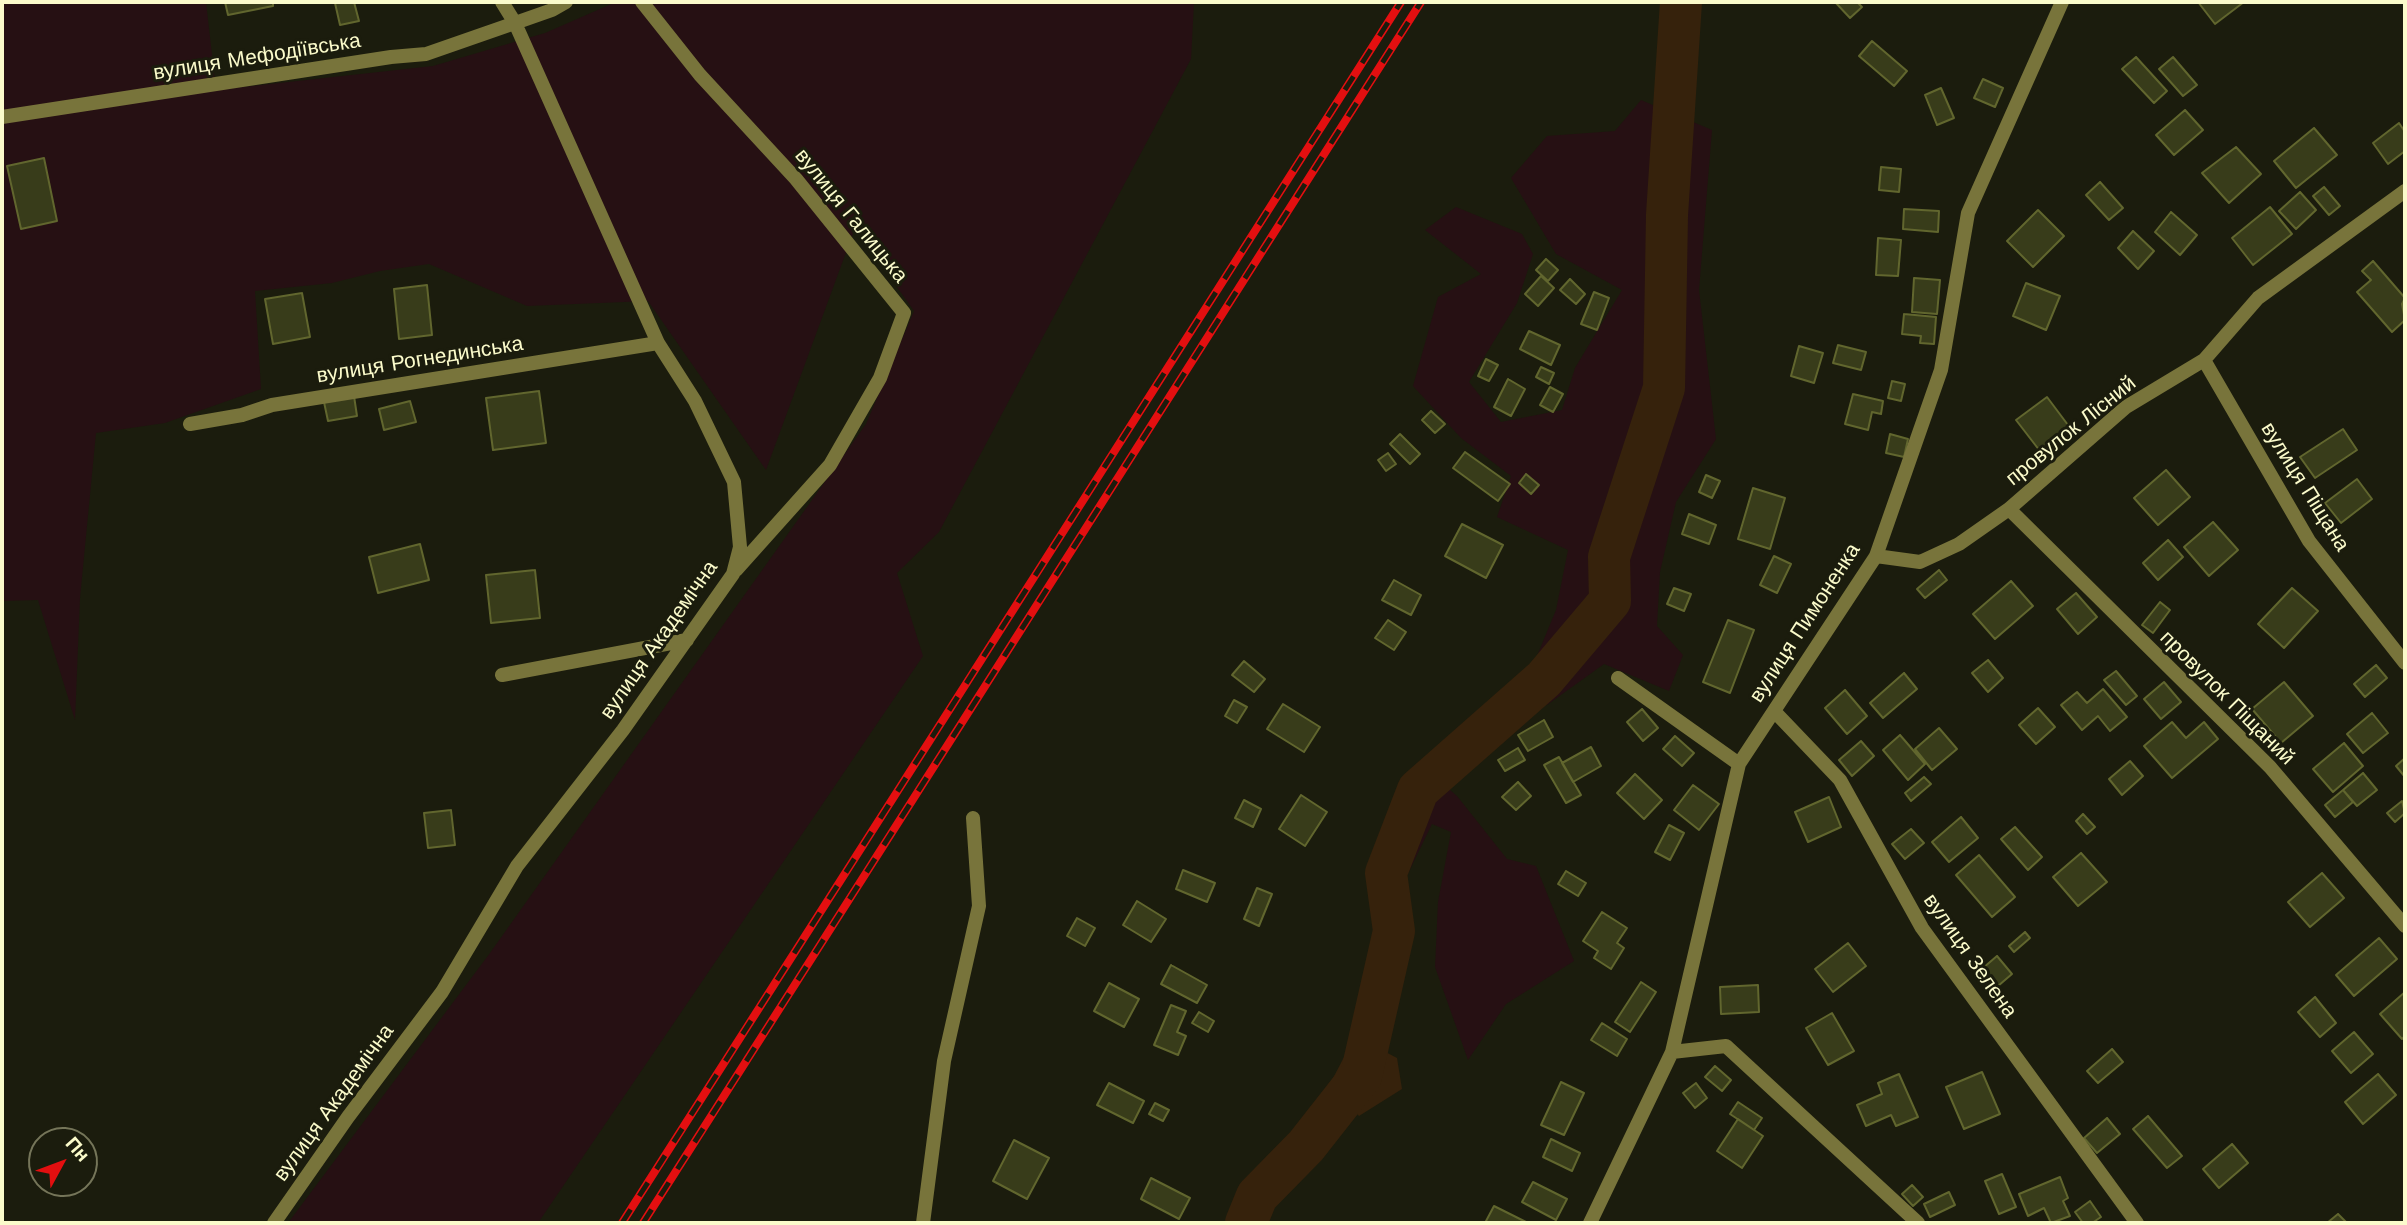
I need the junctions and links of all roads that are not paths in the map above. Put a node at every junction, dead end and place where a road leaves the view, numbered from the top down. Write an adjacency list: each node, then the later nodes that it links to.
1 (502, 2): 5 (street)
2 (566, 2): 5 (street)
3 (642, 2): 13 (street, вулиця Галицька)
4 (2062, 2): 12 (street, вулиця Пимоненка)
5 (515, 23): 6 (street, вулиця Мефодіївська); 8 (street, вулиця Академічна)
6 (2, 117)
7 (2405, 191): 9 (street, провулок Лісний)
8 (658, 343): 10 (street, вулиця Рогнединська); 13 (street, вулиця Академічна)
9 (2204, 360): 11 (street, провулок Лісний); 15 (street, вулиця Піщана)
10 (190, 424)
11 (2009, 509): 12 (street, провулок Лісний); 21 (street, провулок Піщаний)
12 (1876, 556): 18 (street, вулиця Пимоненка)
13 (733, 574): 14 (street, вулиця Академічна)
14 (687, 640): 16 (street); 23 (street, вулиця Академічна)
15 (2405, 663)
16 (502, 675)
17 (1618, 678): 19 (street)
18 (1774, 711): 19 (street, вулиця Пимоненка); 27 (street, вулиця Зелена)
19 (1739, 764): 22 (street, вулиця Пимоненка)
20 (973, 818): 24 (street)
21 (2405, 926)
22 (1671, 1052): 25 (street, вулиця Пимоненка); 26 (street)
23 (274, 1223)
24 (923, 1223)
25 (1590, 1223)
26 (1918, 1223)
27 (2137, 1223)

